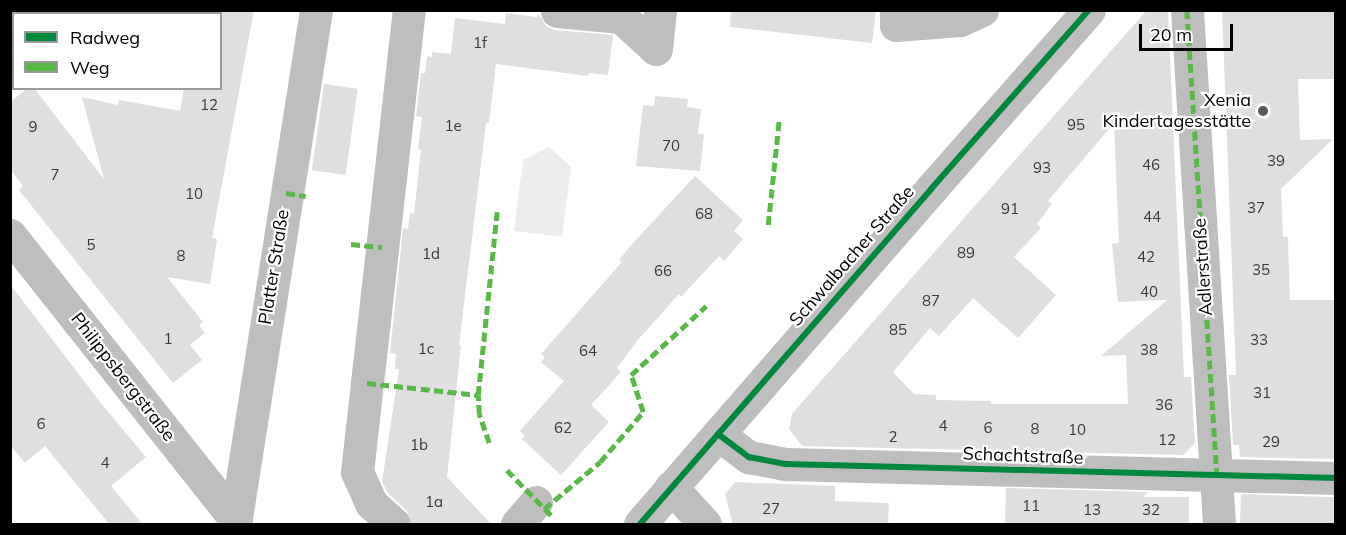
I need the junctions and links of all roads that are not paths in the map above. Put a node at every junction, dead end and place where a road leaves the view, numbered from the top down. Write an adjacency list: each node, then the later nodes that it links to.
1 (316, 10): 15 (street, Platter Straße)
2 (409, 10): 16 (street)
3 (660, 10): 9 (street)
4 (896, 10): 5 (street)
5 (982, 10)
6 (1089, 10): 11 (street, Schwalbacher Straße)
7 (1186, 10): 12 (street, Adlerstraße)
8 (557, 11): 9 (street)
9 (618, 14)
10 (10, 235): 15 (street, Philippsbergstraße)
11 (718, 434): 12 (street, Schachtstraße); 14 (street, Schwalbacher Straße)
12 (1217, 476): 13 (street, Schachtstraße); 19 (street, Adlerstraße)
13 (1335, 478)
14 (671, 487): 17 (street, Schwalbacher Straße); 18 (street)
15 (236, 522)
16 (394, 525)
17 (640, 525)
18 (705, 525)
19 (1219, 525)

